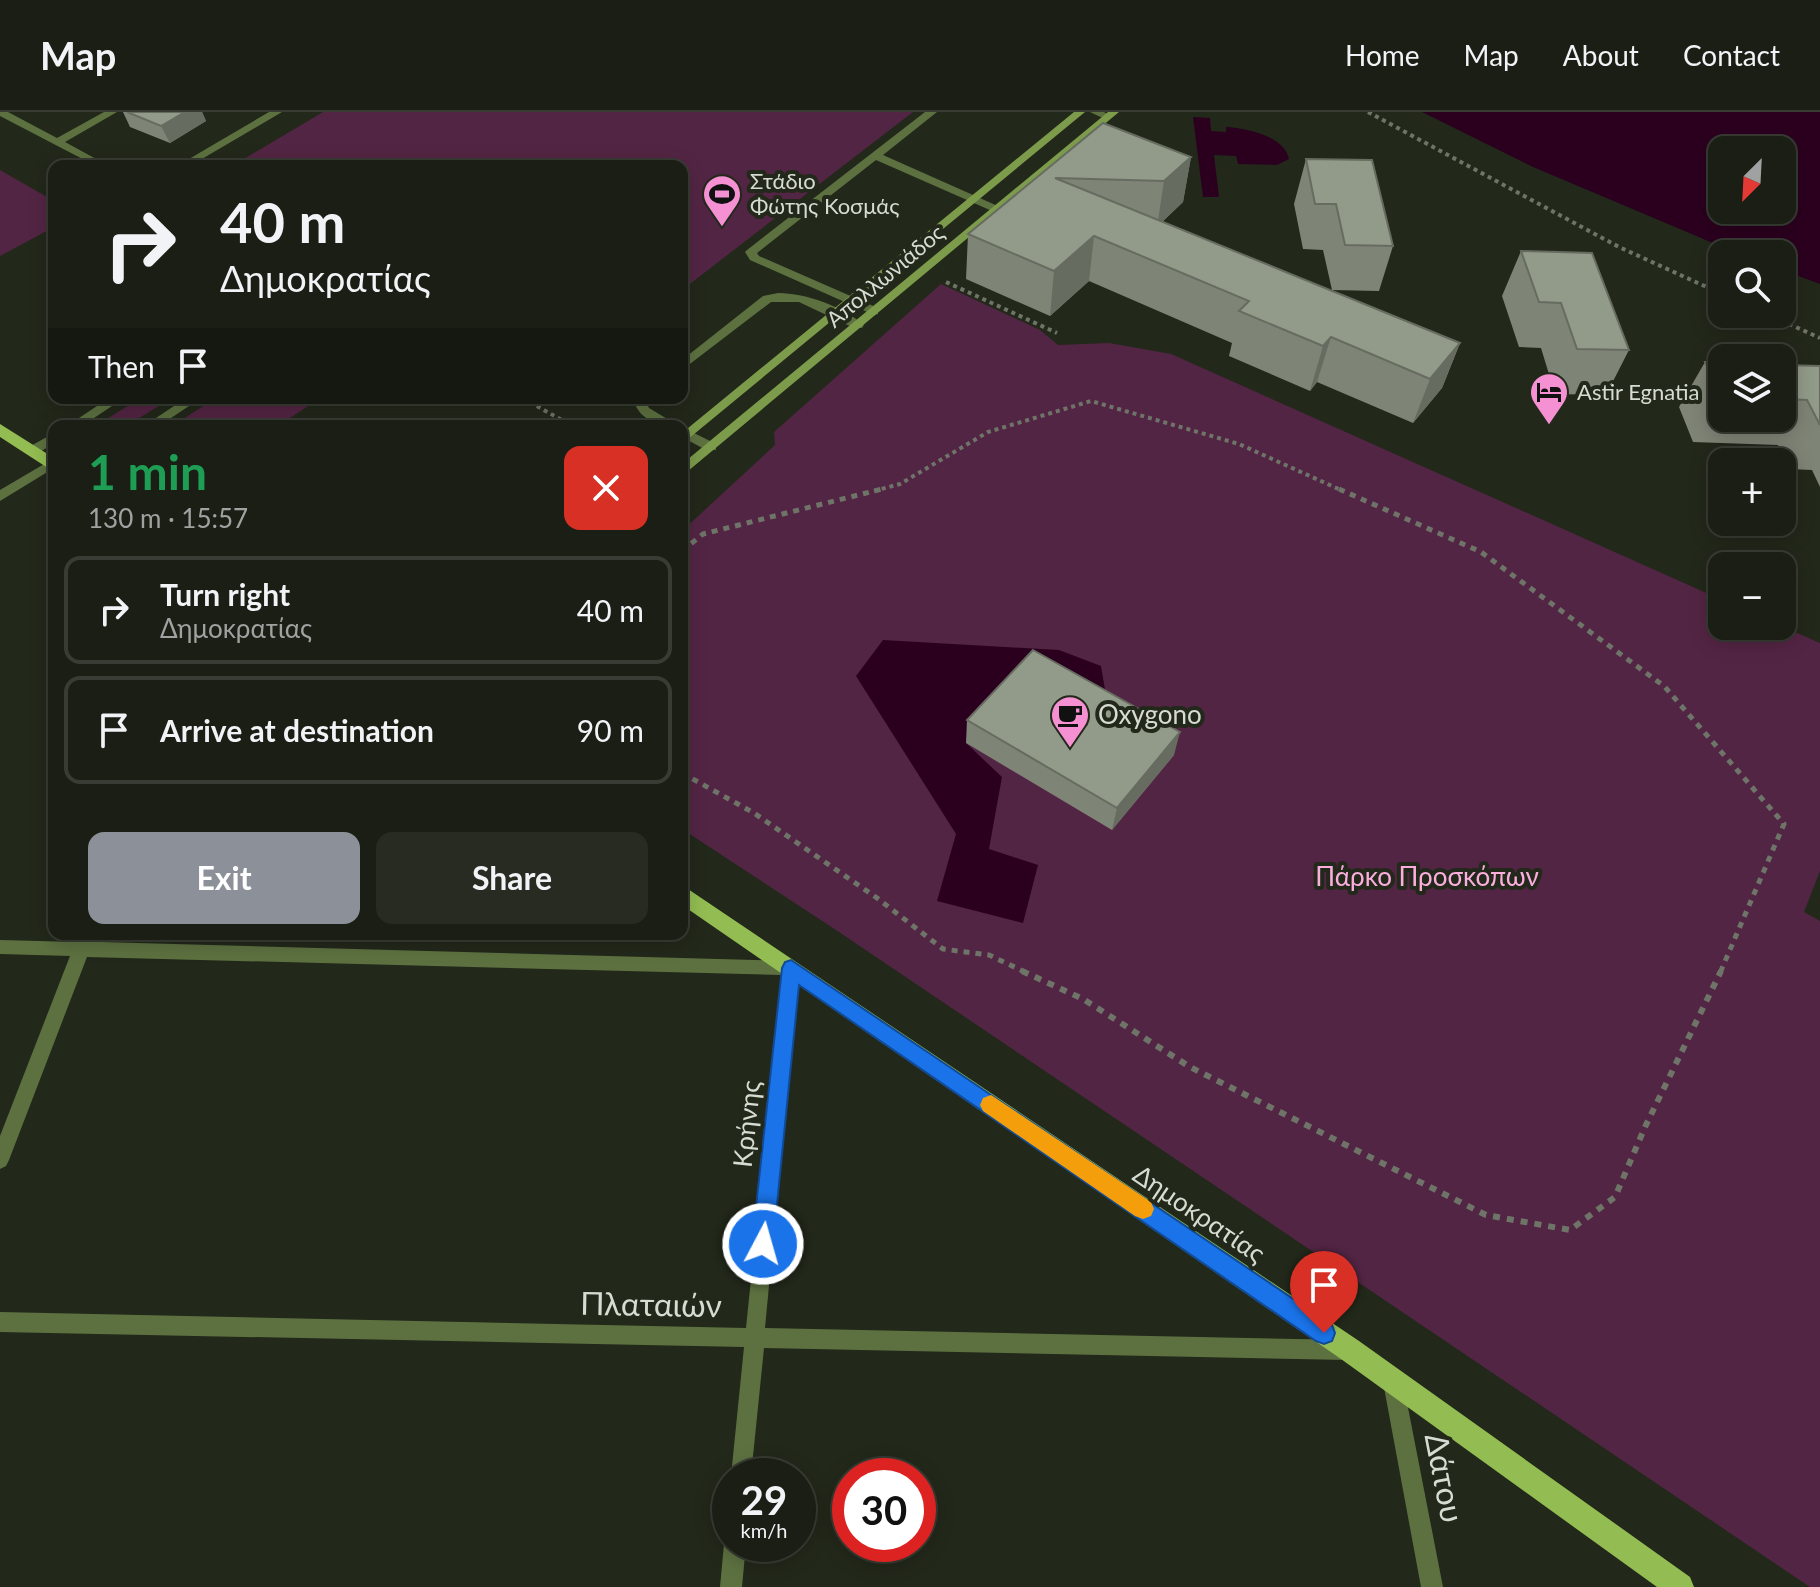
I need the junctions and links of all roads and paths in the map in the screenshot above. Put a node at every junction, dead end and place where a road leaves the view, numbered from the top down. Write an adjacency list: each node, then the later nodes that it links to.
1 (0, 112): 8 (street)
2 (112, 112): 8 (street)
3 (277, 112): 11 (street)
4 (932, 112): 9 (street)
5 (1080, 112): 12 (main road, Απολλωνιάδος)
6 (1368, 112): 15 (path)
7 (1105, 114): 13 (main road, Απολλωνιάδος)
8 (57, 142): 10 (street)
9 (875, 156): 12 (street); 16 (street)
10 (92, 160)
11 (193, 160)
12 (974, 200): 13 (street); 16 (main road, Απολλωνιάδος)
13 (996, 209): 14 (main road, Απολλωνιάδος)
14 (923, 270): 17 (main road, Απολλωνιάδος); 21 (path)
15 (1708, 288)
16 (851, 301): 17 (street); 18 (main road, Απολλωνιάδος)
17 (874, 311): 19 (main road, Απολλωνιάδος)
18 (835, 314): 19 (street); 23 (street); 33 (main road, Απολλωνιάδος)
19 (858, 325): 36 (main road, Απολλωνιάδος)
20 (1796, 327): 22 (path)
21 (1057, 333)
22 (1820, 338)
23 (688, 361)
24 (108, 404): 28 (street)
25 (185, 404): 29 (street)
26 (534, 404): 30 (path)
27 (641, 404): 31 (street)
28 (83, 420)
29 (160, 420)
30 (562, 420)
31 (661, 420)
32 (0, 429): 37 (main road)
33 (688, 432)
34 (688, 437): 36 (street)
35 (48, 441): 37 (street)
36 (711, 447): 39 (main road, Απολλωνιάδος)
37 (32, 451): 38 (main road)
38 (48, 462)
39 (688, 466)
40 (48, 468): 41 (street)
41 (0, 496)
42 (688, 546): 43 (path)
43 (688, 776)
44 (688, 898): 48 (main road, Δημοκρατίας)
45 (92, 940): 47 (street)
46 (0, 947): 47 (street)
47 (82, 948): 48 (street); 49 (street)
48 (791, 968): 51 (street, Κρήνης); 52 (main road, Δημοκρατίας)
49 (0, 1160)
50 (0, 1322): 51 (street, Πλαταιών)
51 (753, 1336): 52 (street, Πλαταιών); 54 (street, Κρήνης)
52 (1350, 1350): 53 (main road, Δημοκρατίας)
53 (1393, 1382): 57 (street, Δάτου); 58 (main road, Δημοκρατίας)
54 (743, 1458)
55 (733, 1562): 56 (street)
56 (731, 1587)
57 (1432, 1587)
58 (1680, 1587)

